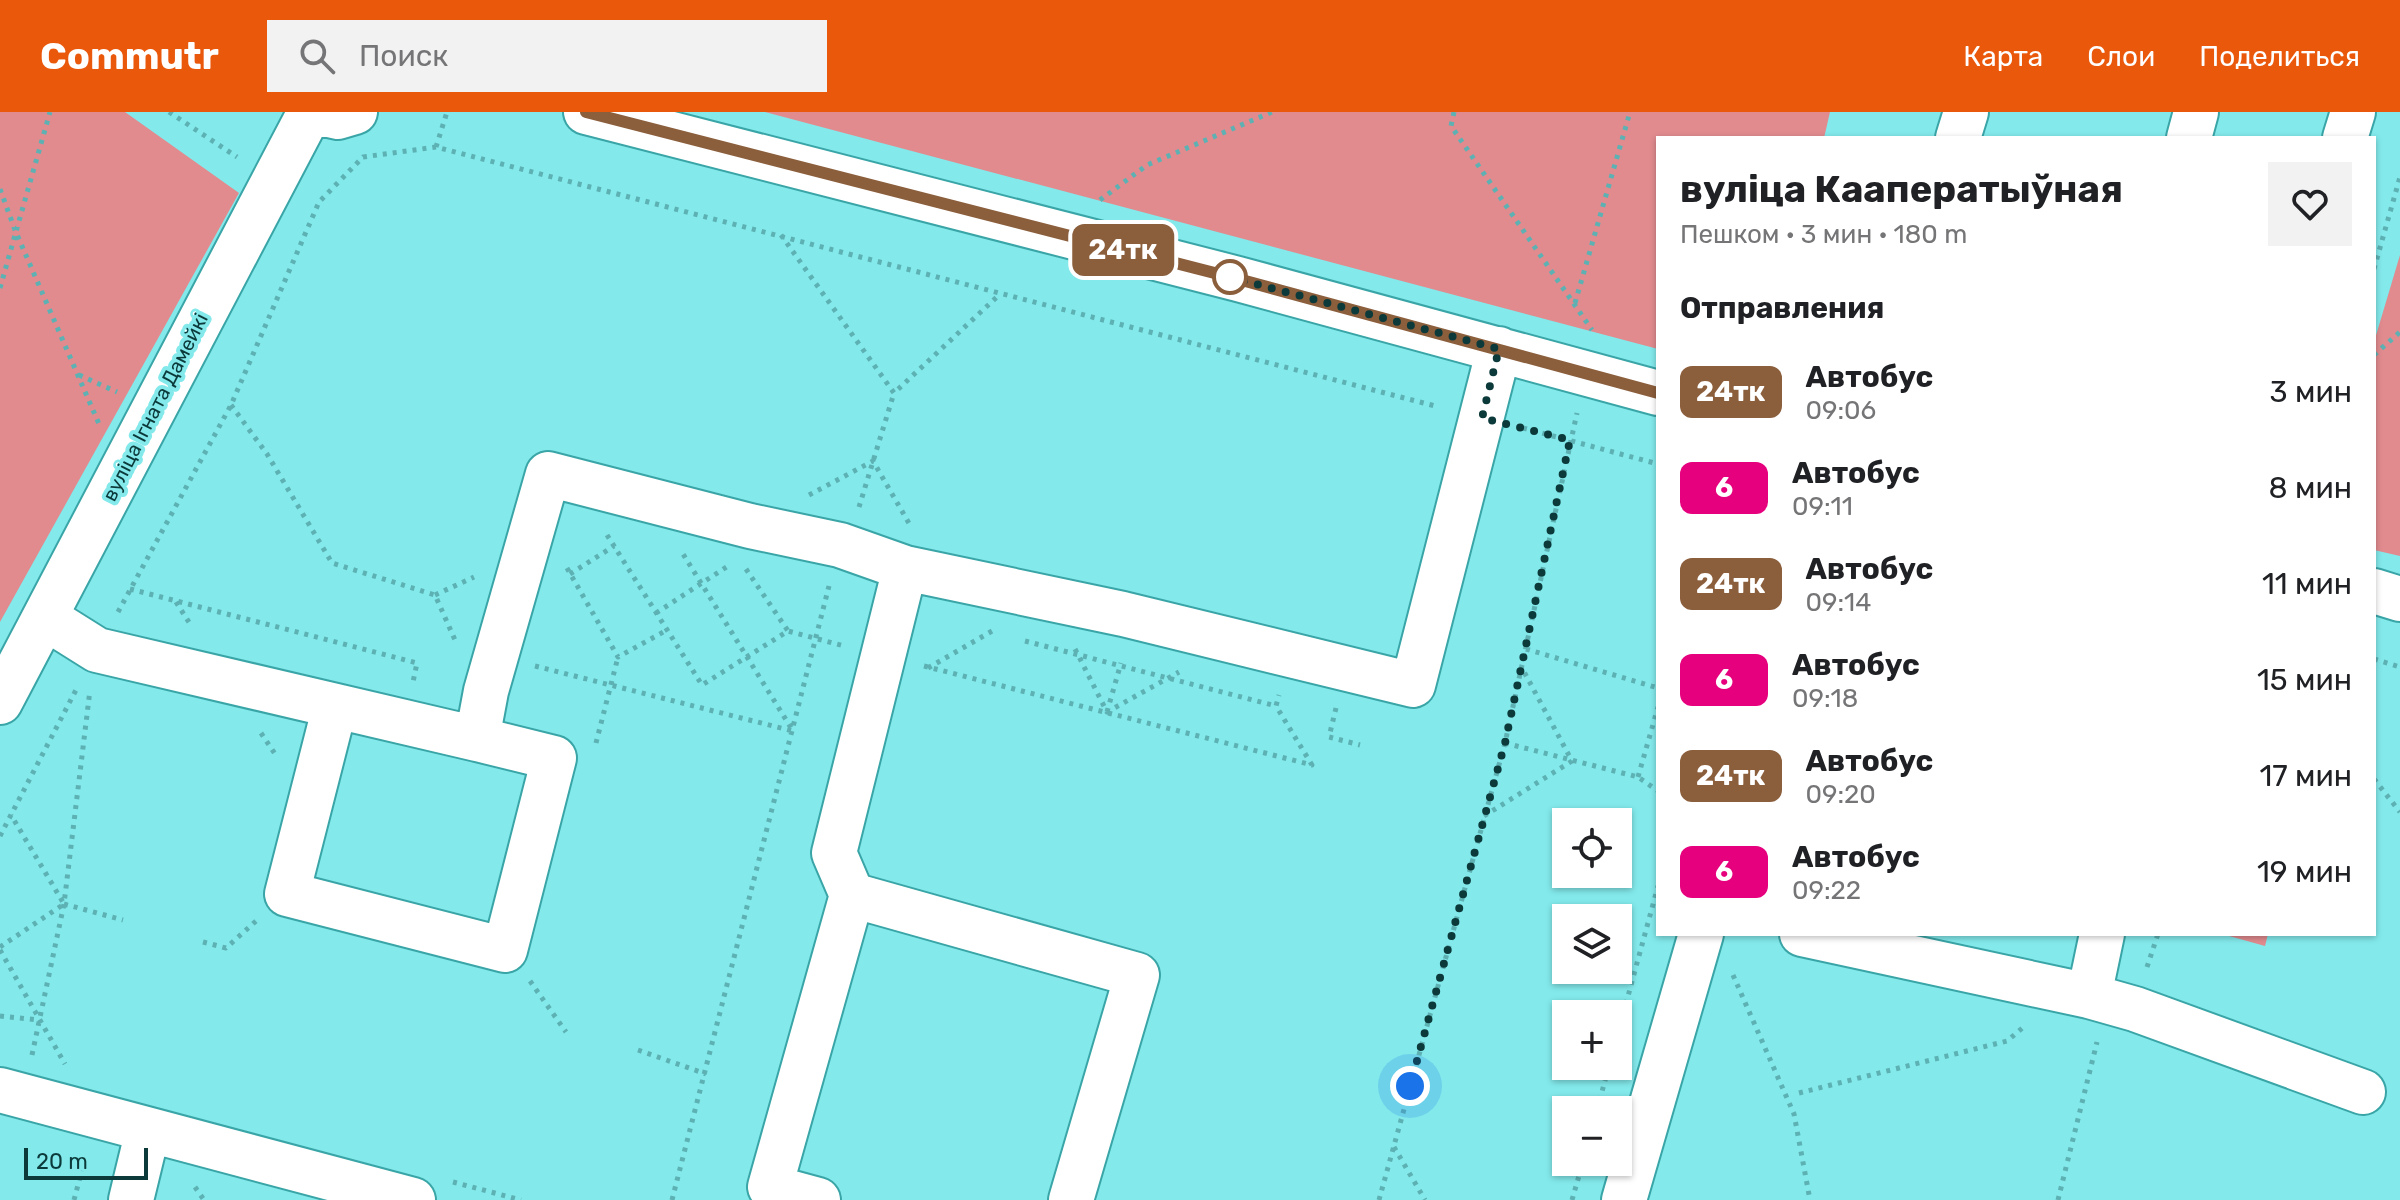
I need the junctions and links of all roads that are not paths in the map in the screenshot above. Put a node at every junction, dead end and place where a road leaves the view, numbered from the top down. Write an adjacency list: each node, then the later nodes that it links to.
1 (312, 112): 2 (street); 15 (street, вуліца Ігната Дамейкі)
2 (355, 112)
3 (586, 112): 10 (street)
4 (1966, 112): 7 (street)
5 (2196, 112): 8 (street)
6 (2353, 112): 9 (street)
7 (1959, 136)
8 (2190, 136)
9 (2346, 136)
10 (1499, 349): 11 (street); 12 (street)
11 (1656, 392)
12 (910, 550): 18 (street); 19 (street)
13 (2376, 592): 14 (street)
14 (2400, 599)
15 (46, 618): 16 (street, вуліца Ігната Дамейкі); 17 (street)
16 (0, 702)
17 (335, 706): 18 (street); 18 (street)
18 (477, 739)
19 (852, 895): 29 (street); 30 (street)
20 (1811, 936): 23 (street)
21 (2102, 936): 23 (street)
22 (1714, 948): 31 (street)
23 (2087, 996): 24 (street)
24 (2363, 1092)
25 (11, 1093): 26 (street)
26 (148, 1130): 27 (street); 28 (street)
27 (131, 1200)
28 (413, 1200)
29 (818, 1200)
30 (1071, 1200)
31 (1624, 1200)

